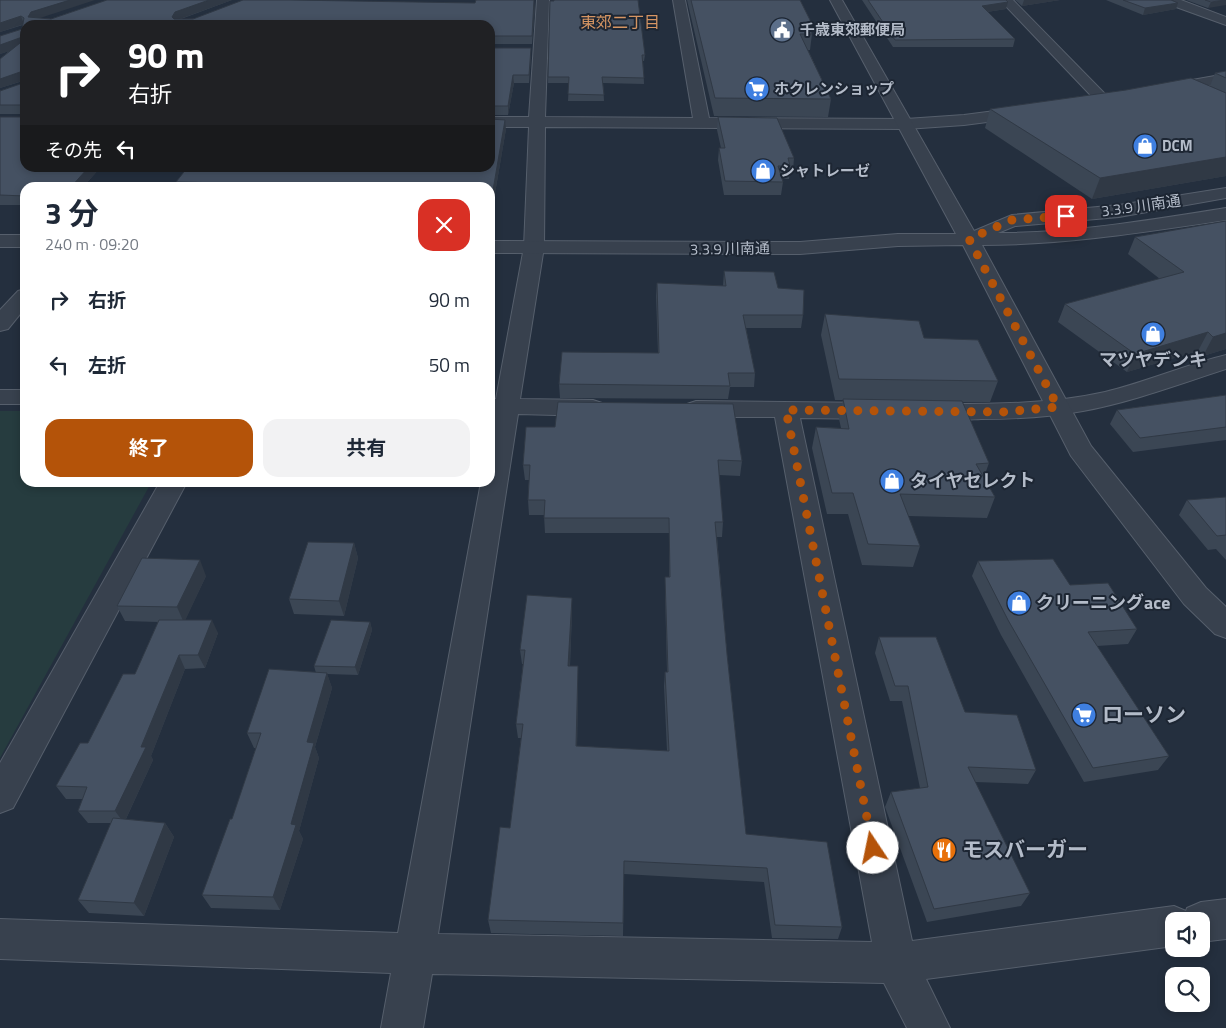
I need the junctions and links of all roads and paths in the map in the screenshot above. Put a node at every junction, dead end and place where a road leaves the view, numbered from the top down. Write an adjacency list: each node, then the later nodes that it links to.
1 (543, 0): 18 (street)
2 (679, 0): 19 (street)
3 (836, 0): 20 (street)
4 (1006, 0): 14 (street)
5 (1169, 0): 7 (street)
6 (1226, 10): 7 (street)
7 (1206, 14): 8 (street)
8 (1226, 21)
9 (1226, 78): 10 (street)
10 (1179, 87): 11 (street); 13 (street)
11 (1151, 92)
12 (1123, 98): 14 (street)
13 (1202, 98)
14 (1104, 101): 15 (street)
15 (1087, 104)
16 (1042, 110): 20 (street)
17 (495, 122): 18 (street)
18 (537, 122): 19 (street); 27 (street)
19 (702, 123): 20 (street)
20 (906, 124): 23 (street)
21 (1226, 193): 23 (street, 3.3.9 川南通)
22 (1226, 214): 23 (street, 3.3.9 川南通)
23 (969, 239): 27 (street, 3.3.9 川南通); 34 (street)
24 (0, 241): 25 (street)
25 (20, 241)
26 (495, 247): 27 (street, 3.3.9 川南通)
27 (534, 247): 33 (street)
28 (20, 300): 29 (street)
29 (0, 324)
30 (1226, 362): 34 (street)
31 (0, 397): 32 (street)
32 (20, 397)
33 (498, 406): 35 (street); 38 (street)
34 (1058, 407): 37 (street); 41 (street)
35 (616, 408)
36 (676, 408): 37 (street)
37 (786, 410): 48 (street)
38 (495, 426)
39 (171, 487): 42 (street)
40 (486, 487): 47 (street)
41 (1226, 626)
42 (0, 797)
43 (1226, 919): 44 (street)
44 (1210, 921)
45 (1165, 927): 48 (street)
46 (0, 940): 47 (street)
47 (414, 954): 48 (street); 49 (street)
48 (896, 963): 50 (street)
49 (402, 1028)
50 (929, 1028)

